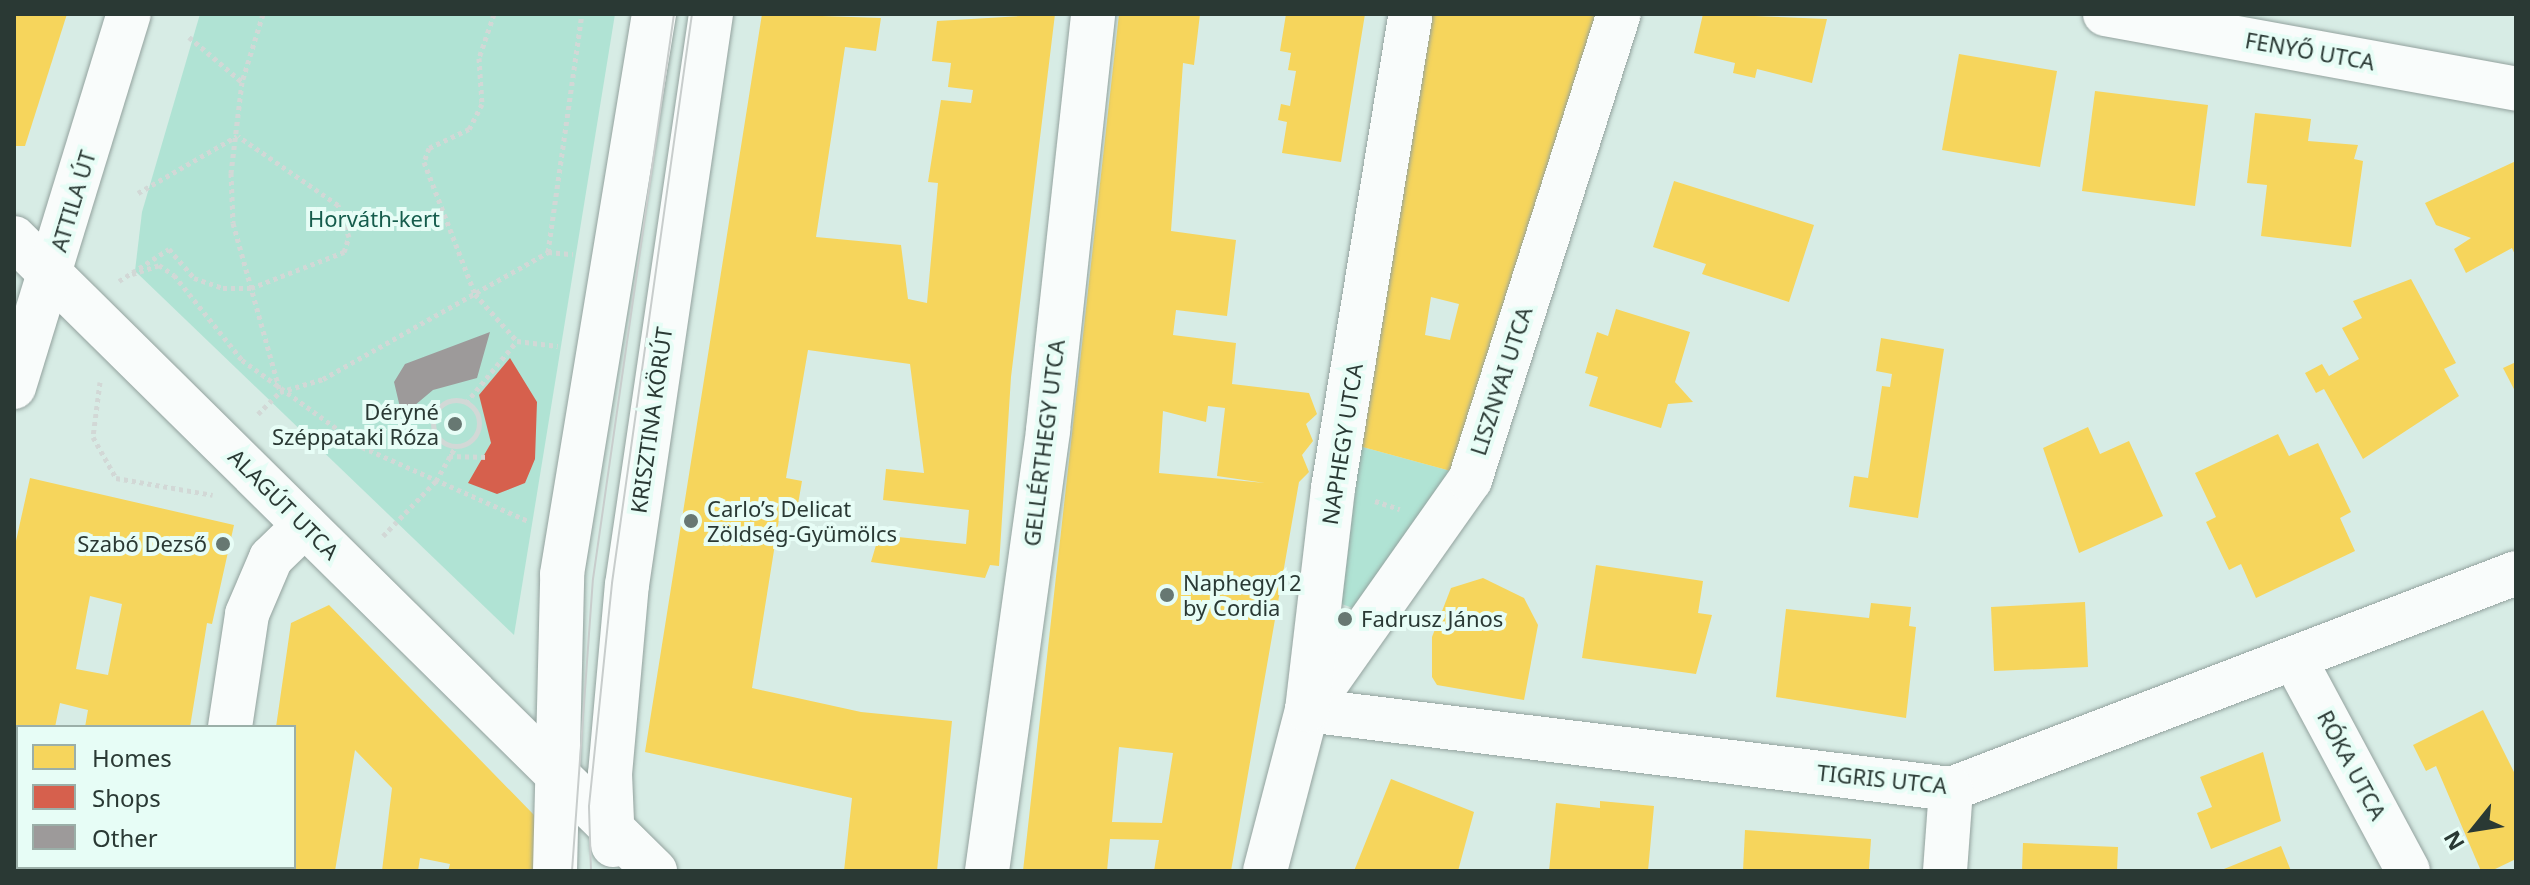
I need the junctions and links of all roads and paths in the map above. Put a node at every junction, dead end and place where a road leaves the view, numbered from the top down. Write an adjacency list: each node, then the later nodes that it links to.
1 (129, 14): 17 (street, ATTILA ÚT)
2 (263, 14): 12 (path)
3 (494, 14): 19 (path)
4 (582, 14): 19 (path)
5 (654, 14): 41 (street)
6 (711, 14): 43 (street, KRISZTINA KÖRÚT)
7 (1093, 14): 46 (street, GELLÉRTHEGY UTCA)
8 (1411, 14): 31 (street, NAPHEGY UTCA)
9 (1619, 14): 34 (street, LISZNYAI UTCA)
10 (2105, 14): 13 (street, FENYŐ UTCA)
11 (189, 37): 12 (path)
12 (242, 82): 14 (path)
13 (2516, 89)
14 (238, 136): 15 (path); 18 (path); 18 (path)
15 (138, 193)
16 (14, 238): 17 (street, ALAGÚT UTCA)
17 (50, 273): 23 (street, ATTILA ÚT); 35 (street, ALAGÚT UTCA)
18 (251, 288): 24 (path); 24 (path)
19 (475, 294): 20 (path); 24 (path)
20 (517, 341): 21 (path); 25 (path)
21 (575, 352)
22 (100, 383): 32 (path)
23 (14, 387)
24 (280, 392): 26 (path); 30 (path)
25 (466, 403): 27 (path); 27 (path)
26 (258, 414)
27 (456, 446): 28 (path)
28 (449, 456): 29 (path); 30 (path)
29 (489, 457)
30 (436, 481): 33 (path); 36 (path)
31 (1333, 488): 34 (path); 39 (street, NAPHEGY UTCA)
32 (193, 492)
33 (508, 512)
34 (1443, 522): 39 (street, LISZNYAI UTCA)
35 (305, 525): 40 (street); 41 (street, ALAGÚT UTCA)
36 (383, 536)
37 (2516, 573): 38 (street, TIGRIS UTCA)
38 (2295, 660): 42 (street, TIGRIS UTCA); 49 (street, RÓKA UTCA)
39 (1307, 710): 42 (street, TIGRIS UTCA); 47 (street, NAPHEGY UTCA)
40 (230, 725)
41 (553, 772): 43 (street, ALAGÚT UTCA); 44 (street)
42 (1951, 789): 48 (street)
43 (614, 850): 45 (street, ALAGÚT UTCA)
44 (555, 871)
45 (655, 871)
46 (987, 871)
47 (1265, 871)
48 (1945, 871)
49 (2408, 871)

